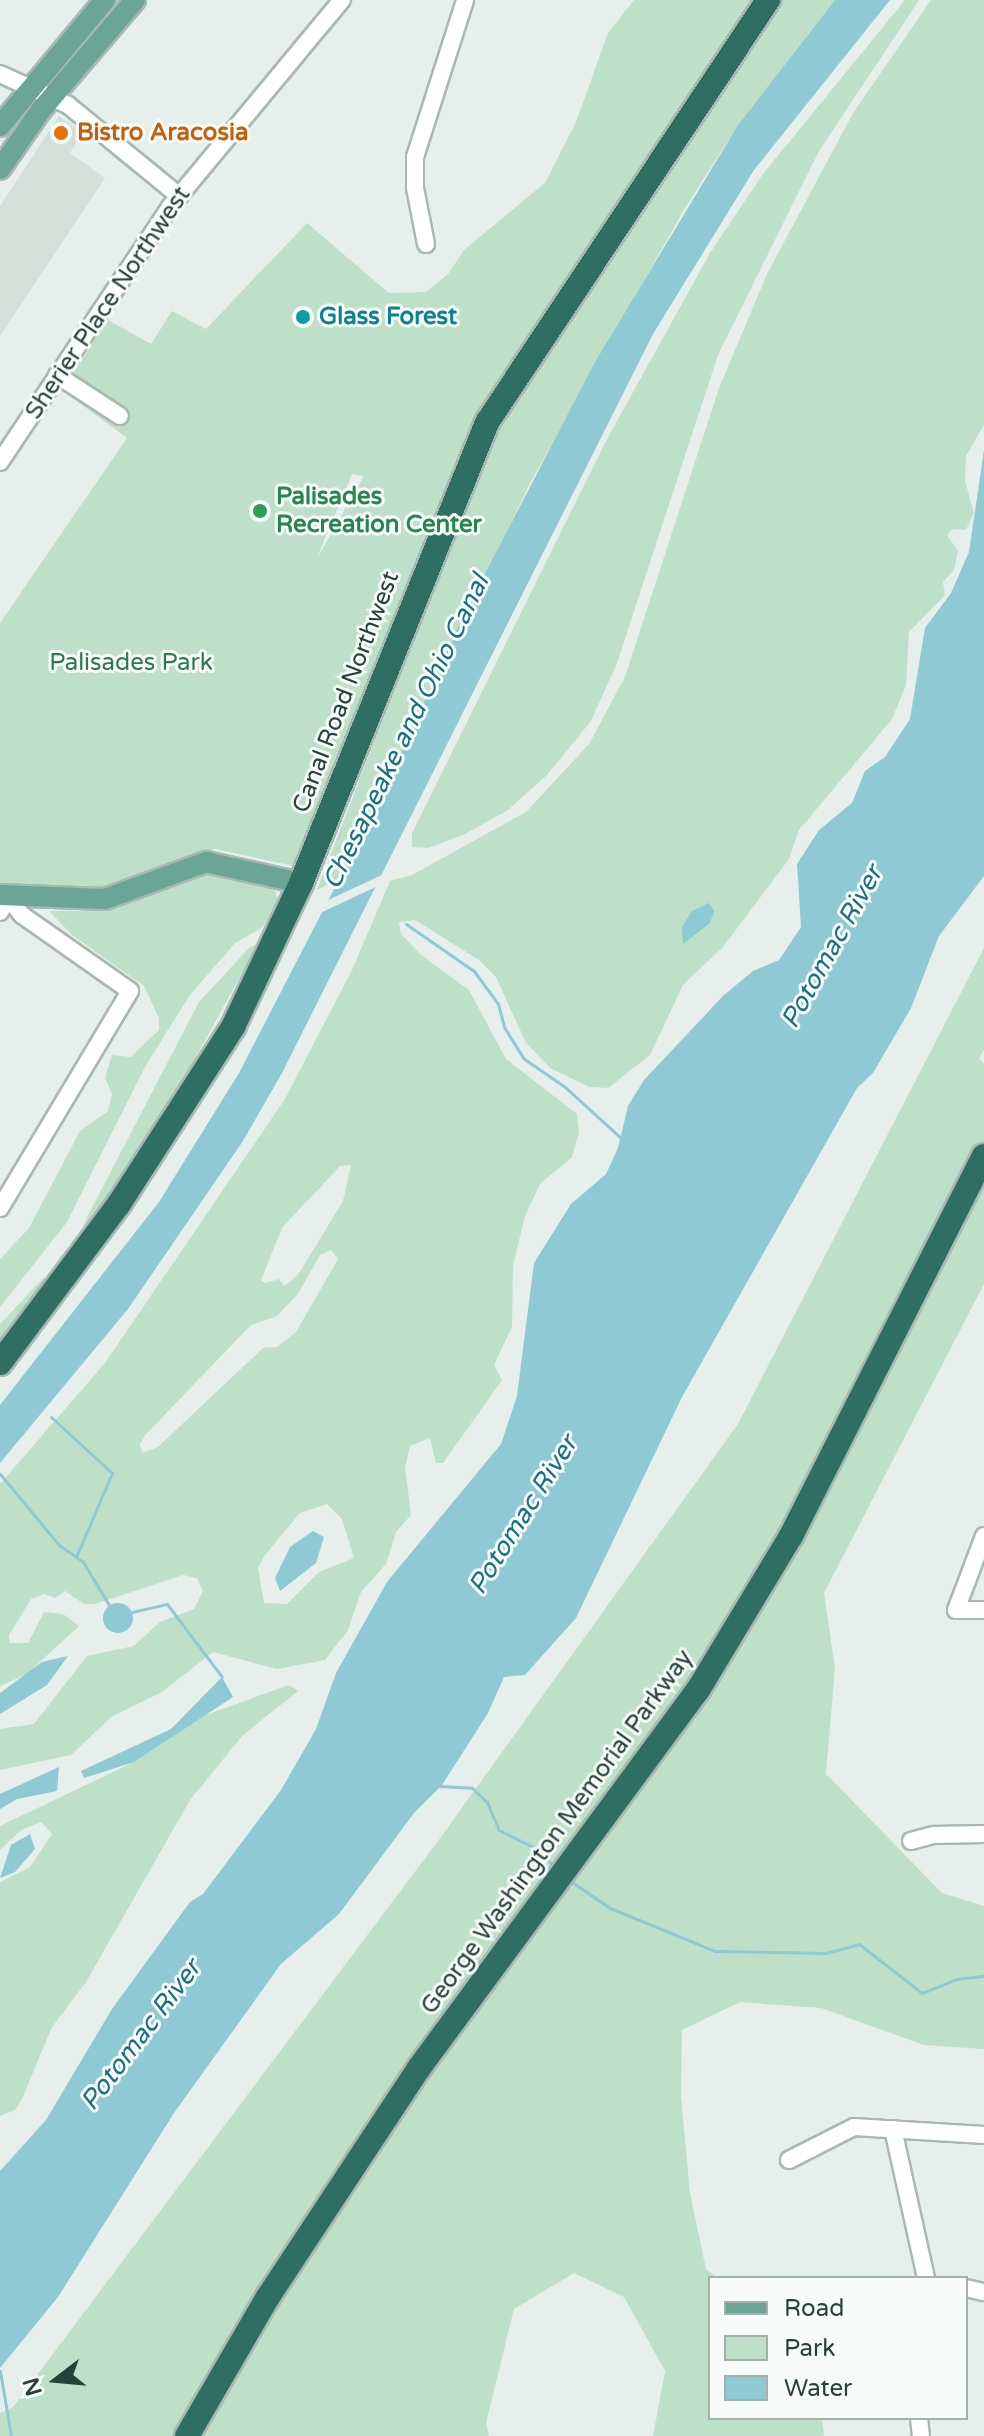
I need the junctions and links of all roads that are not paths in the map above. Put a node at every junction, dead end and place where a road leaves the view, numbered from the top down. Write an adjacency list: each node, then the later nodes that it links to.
1 (105, 0): 7 (main road)
2 (135, 0): 8 (main road)
3 (342, 0): 11 (street, Sherier Place Northwest)
4 (465, 0): 12 (street)
5 (768, 0): 16 (highway, Canal Road Northwest)
6 (0, 74): 7 (street)
7 (30, 88): 8 (street); 9 (main road)
8 (53, 98): 10 (main road); 11 (street)
9 (0, 126)
10 (0, 169)
11 (179, 196): 13 (street, Sherier Place Northwest)
12 (426, 244)
13 (57, 375): 14 (street); 15 (street, Sherier Place Northwest)
14 (120, 416)
15 (2, 455)
16 (301, 883): 17 (main road); 21 (highway, Canal Road Northwest)
17 (3, 901): 20 (street)
18 (984, 1156): 24 (highway, George Washington Memorial Parkway)
19 (984, 1189): 24 (highway, George Washington Memorial Parkway)
20 (0, 1208)
21 (0, 1363)
22 (984, 1536): 23 (street)
23 (984, 1610)
24 (634, 1794): 27 (highway, George Washington Memorial Parkway)
25 (984, 1834): 26 (street)
26 (911, 1841)
27 (505, 1968): 32 (highway, George Washington Memorial Parkway); 33 (highway, George Washington Memorial Parkway)
28 (893, 2129): 29 (street); 30 (street); 31 (street)
29 (984, 2135)
30 (789, 2160)
31 (926, 2276)
32 (187, 2436)
33 (205, 2436)

